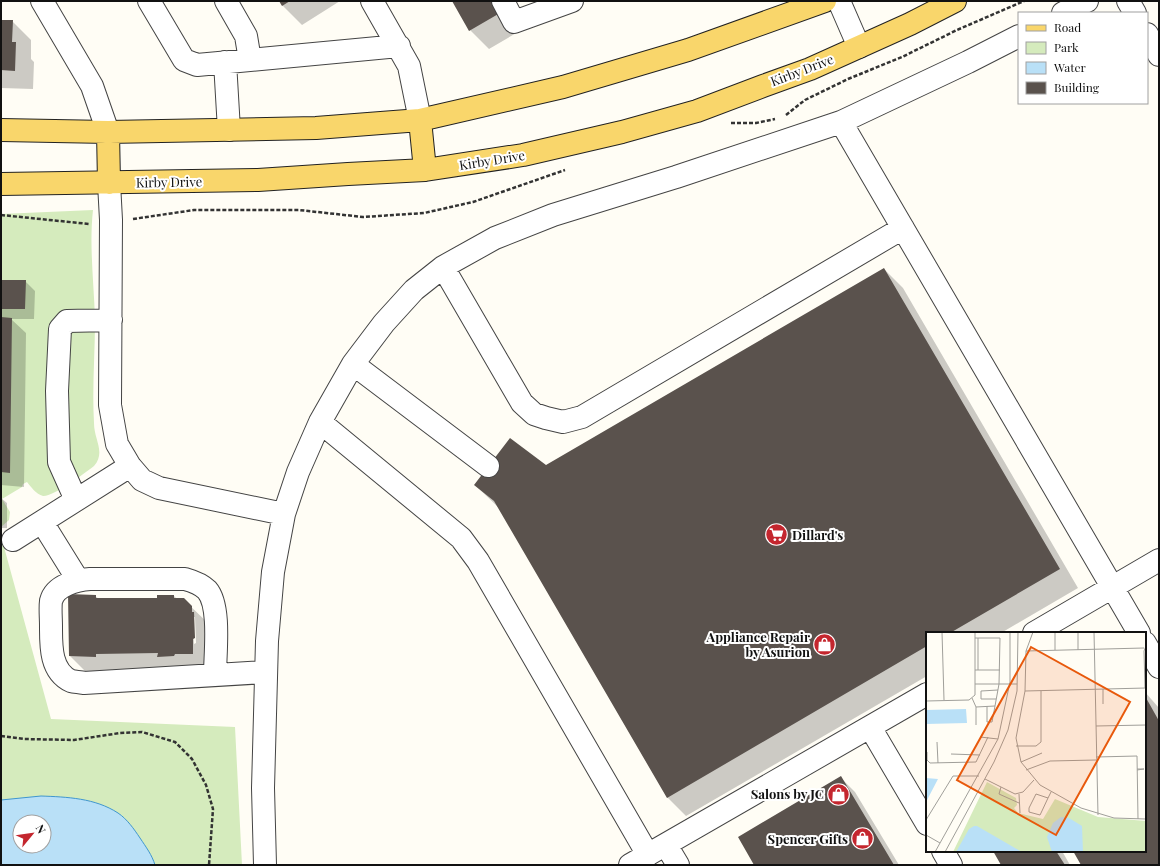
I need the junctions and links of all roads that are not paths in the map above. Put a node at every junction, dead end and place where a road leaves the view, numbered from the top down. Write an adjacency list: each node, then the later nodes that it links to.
1 (42, 1): 25 (street)
2 (150, 1): 20 (street)
3 (226, 1): 19 (street)
4 (372, 1): 16 (street)
5 (503, 1): 6 (street)
6 (572, 1)
7 (825, 1): 21 (main road)
8 (839, 1): 17 (street)
9 (955, 1): 17 (main road, Kirby Drive)
10 (1087, 1): 12 (street)
11 (1128, 1): 13 (street)
12 (1065, 12)
13 (1134, 12)
14 (1148, 36): 18 (street)
15 (1018, 37): 22 (street)
16 (398, 46): 19 (street); 21 (street)
17 (859, 47): 26 (main road, Kirby Drive)
18 (1159, 55)
19 (250, 60): 20 (street)
20 (225, 62): 24 (street)
21 (420, 120): 24 (main road); 26 (main road)
22 (841, 122): 29 (street); 30 (street)
23 (1, 130): 25 (main road)
24 (229, 130): 25 (main road)
25 (108, 132): 27 (main road)
26 (425, 170): 27 (main road, Kirby Drive)
27 (109, 183): 28 (main road, Kirby Drive); 31 (street)
28 (1, 184)
29 (903, 228): 30 (street); 42 (street)
30 (443, 267): 32 (street)
31 (110, 320): 34 (street); 36 (street)
32 (353, 364): 33 (street); 35 (street)
33 (320, 422): 37 (street); 53 (street)
34 (130, 466): 36 (street); 37 (street)
35 (488, 466)
36 (76, 500): 38 (street)
37 (284, 514): 47 (street)
38 (42, 522): 39 (street); 41 (street)
39 (13, 540)
40 (1159, 560): 42 (street)
41 (78, 580): 48 (street); 48 (street)
42 (1113, 588): 43 (street); 44 (street)
43 (1036, 632)
44 (1138, 632)
45 (1146, 645): 46 (street)
46 (1159, 667)
47 (266, 672): 48 (street); 54 (street)
48 (214, 675)
49 (926, 695): 50 (street)
50 (870, 727): 51 (street); 53 (street)
51 (926, 822)
52 (944, 852): 56 (street)
53 (648, 855): 55 (street)
54 (265, 865)
55 (678, 865)
56 (951, 865)

